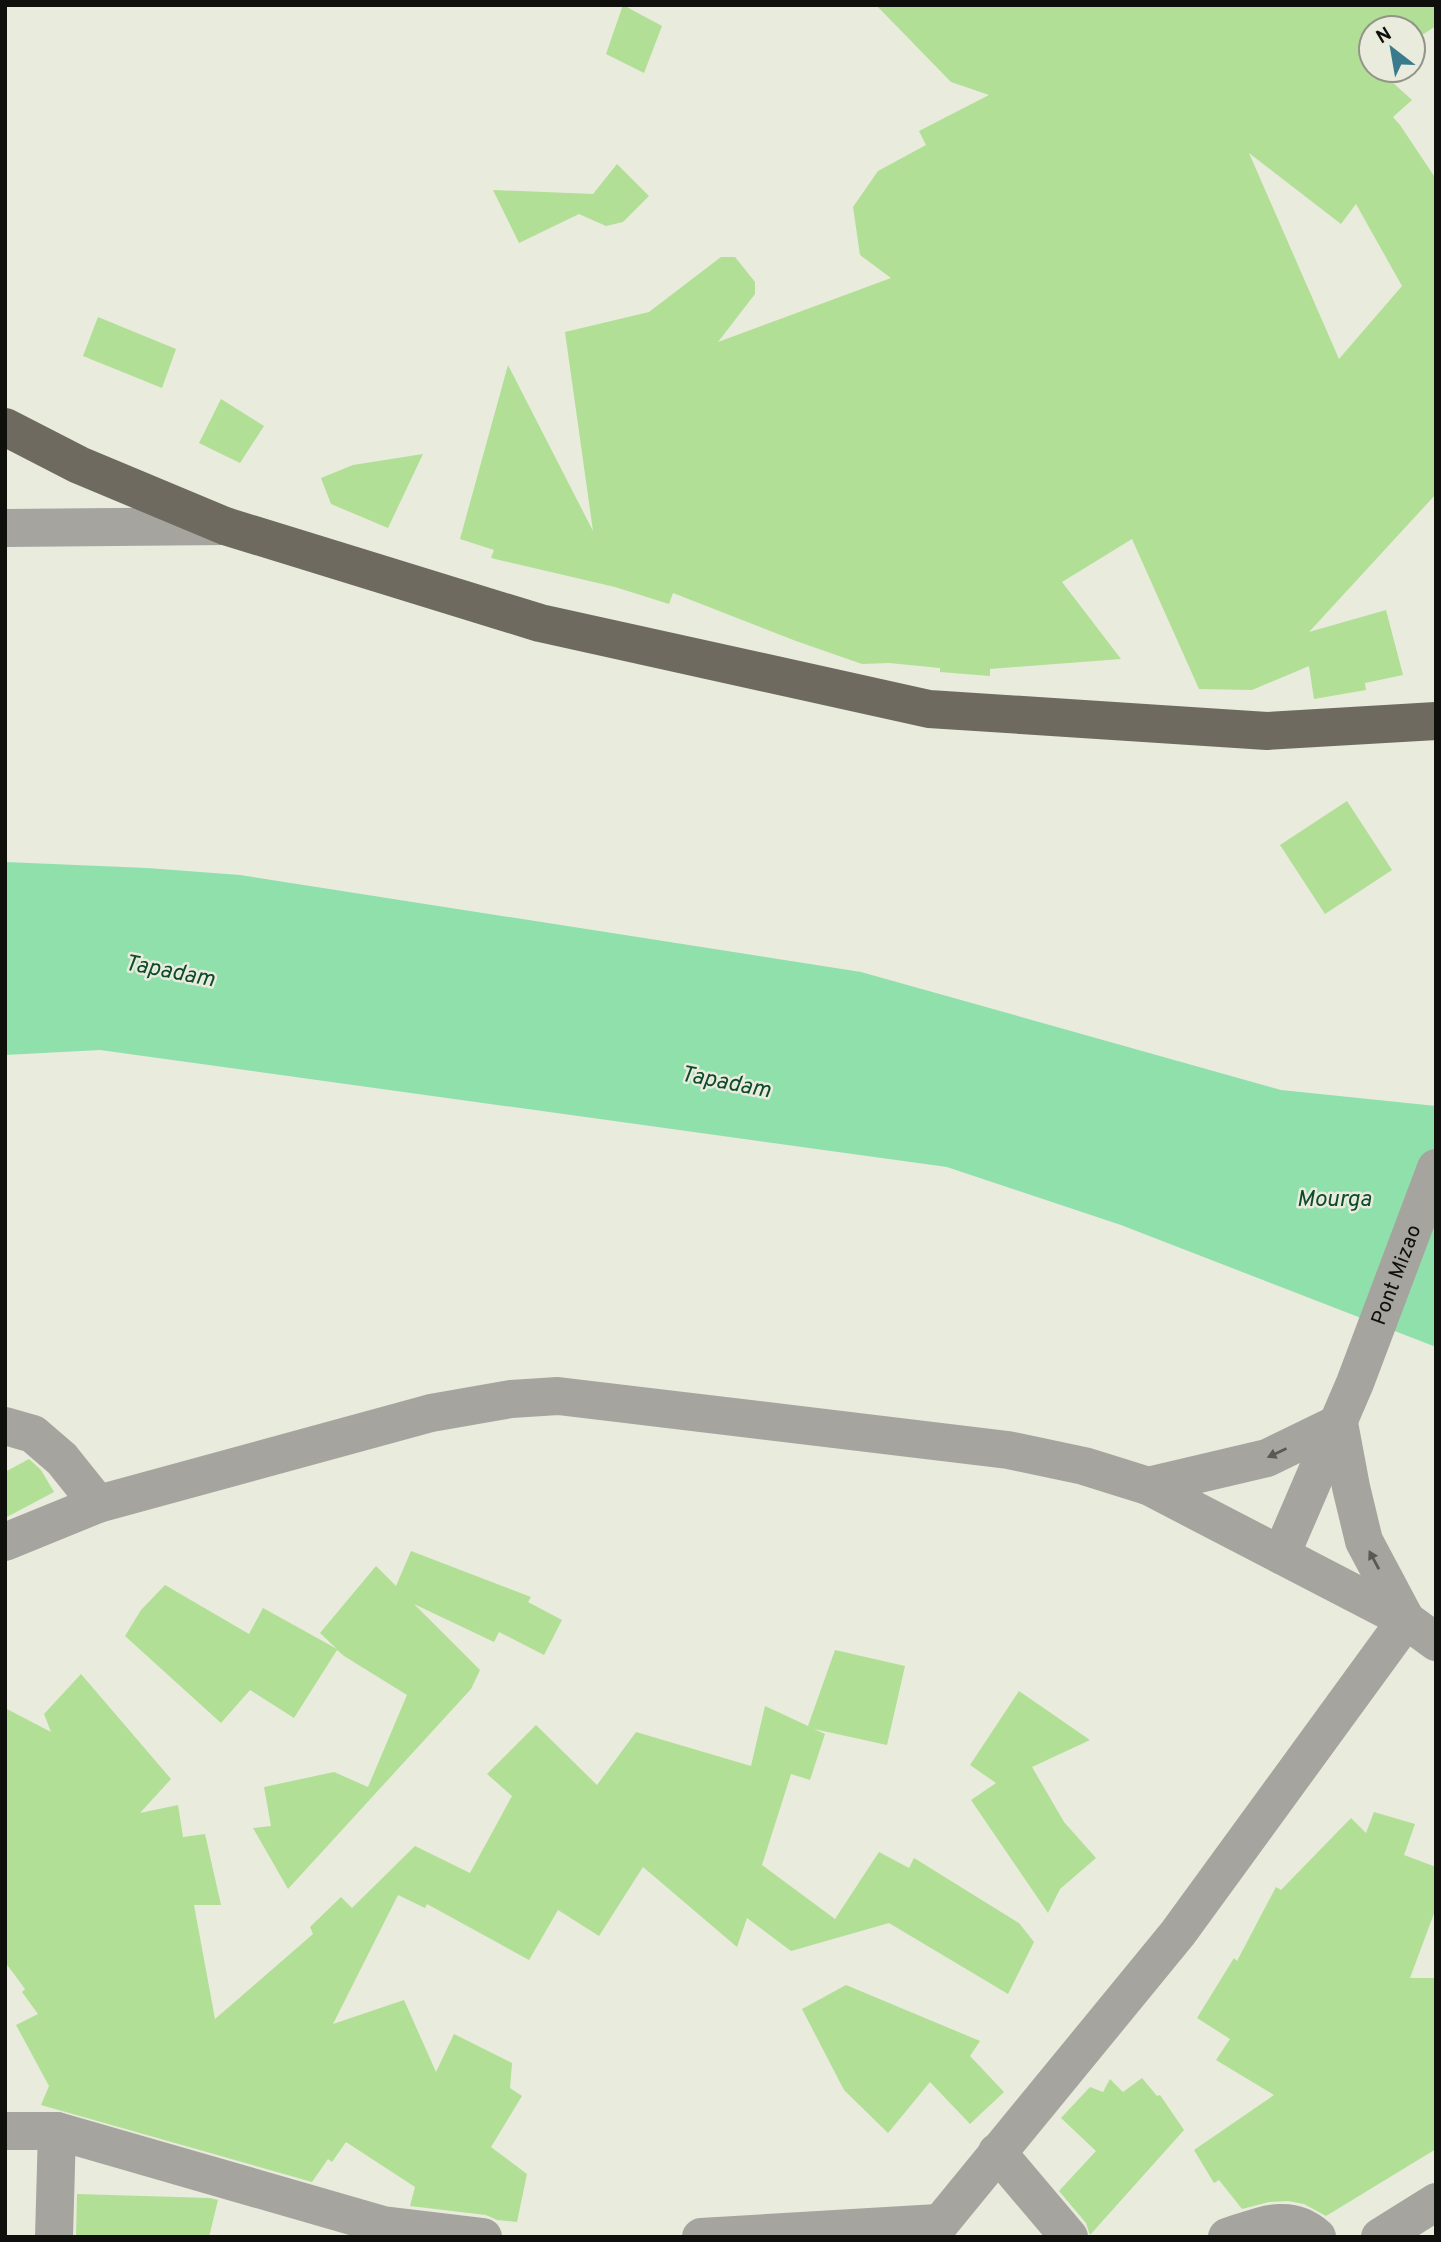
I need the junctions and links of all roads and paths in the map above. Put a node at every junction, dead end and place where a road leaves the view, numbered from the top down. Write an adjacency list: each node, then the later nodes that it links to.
1 (5, 427): 2 (main road)
2 (225, 526): 3 (street); 4 (main road)
3 (5, 528)
4 (1436, 721)
5 (1436, 1168): 6 (street, Pont Mizao)
6 (1339, 1423): 8 (street, one-way to 8); 11 (street, Pont Mizao); 12 (street, one-way to 6)
7 (5, 1426): 9 (street)
8 (1148, 1486): 9 (street); 11 (street)
9 (98, 1504): 10 (street)
10 (5, 1542)
11 (1281, 1555): 12 (street)
12 (1421, 1631): 15 (street)
13 (5, 2130): 14 (street)
14 (57, 2131): 18 (street); 19 (street)
15 (997, 2151): 17 (street); 21 (street)
16 (1436, 2202): 24 (street)
17 (933, 2230): 20 (street)
18 (54, 2237)
19 (483, 2237)
20 (701, 2237)
21 (1069, 2237)
22 (1227, 2237): 23 (street)
23 (1317, 2237)
24 (1380, 2237)

